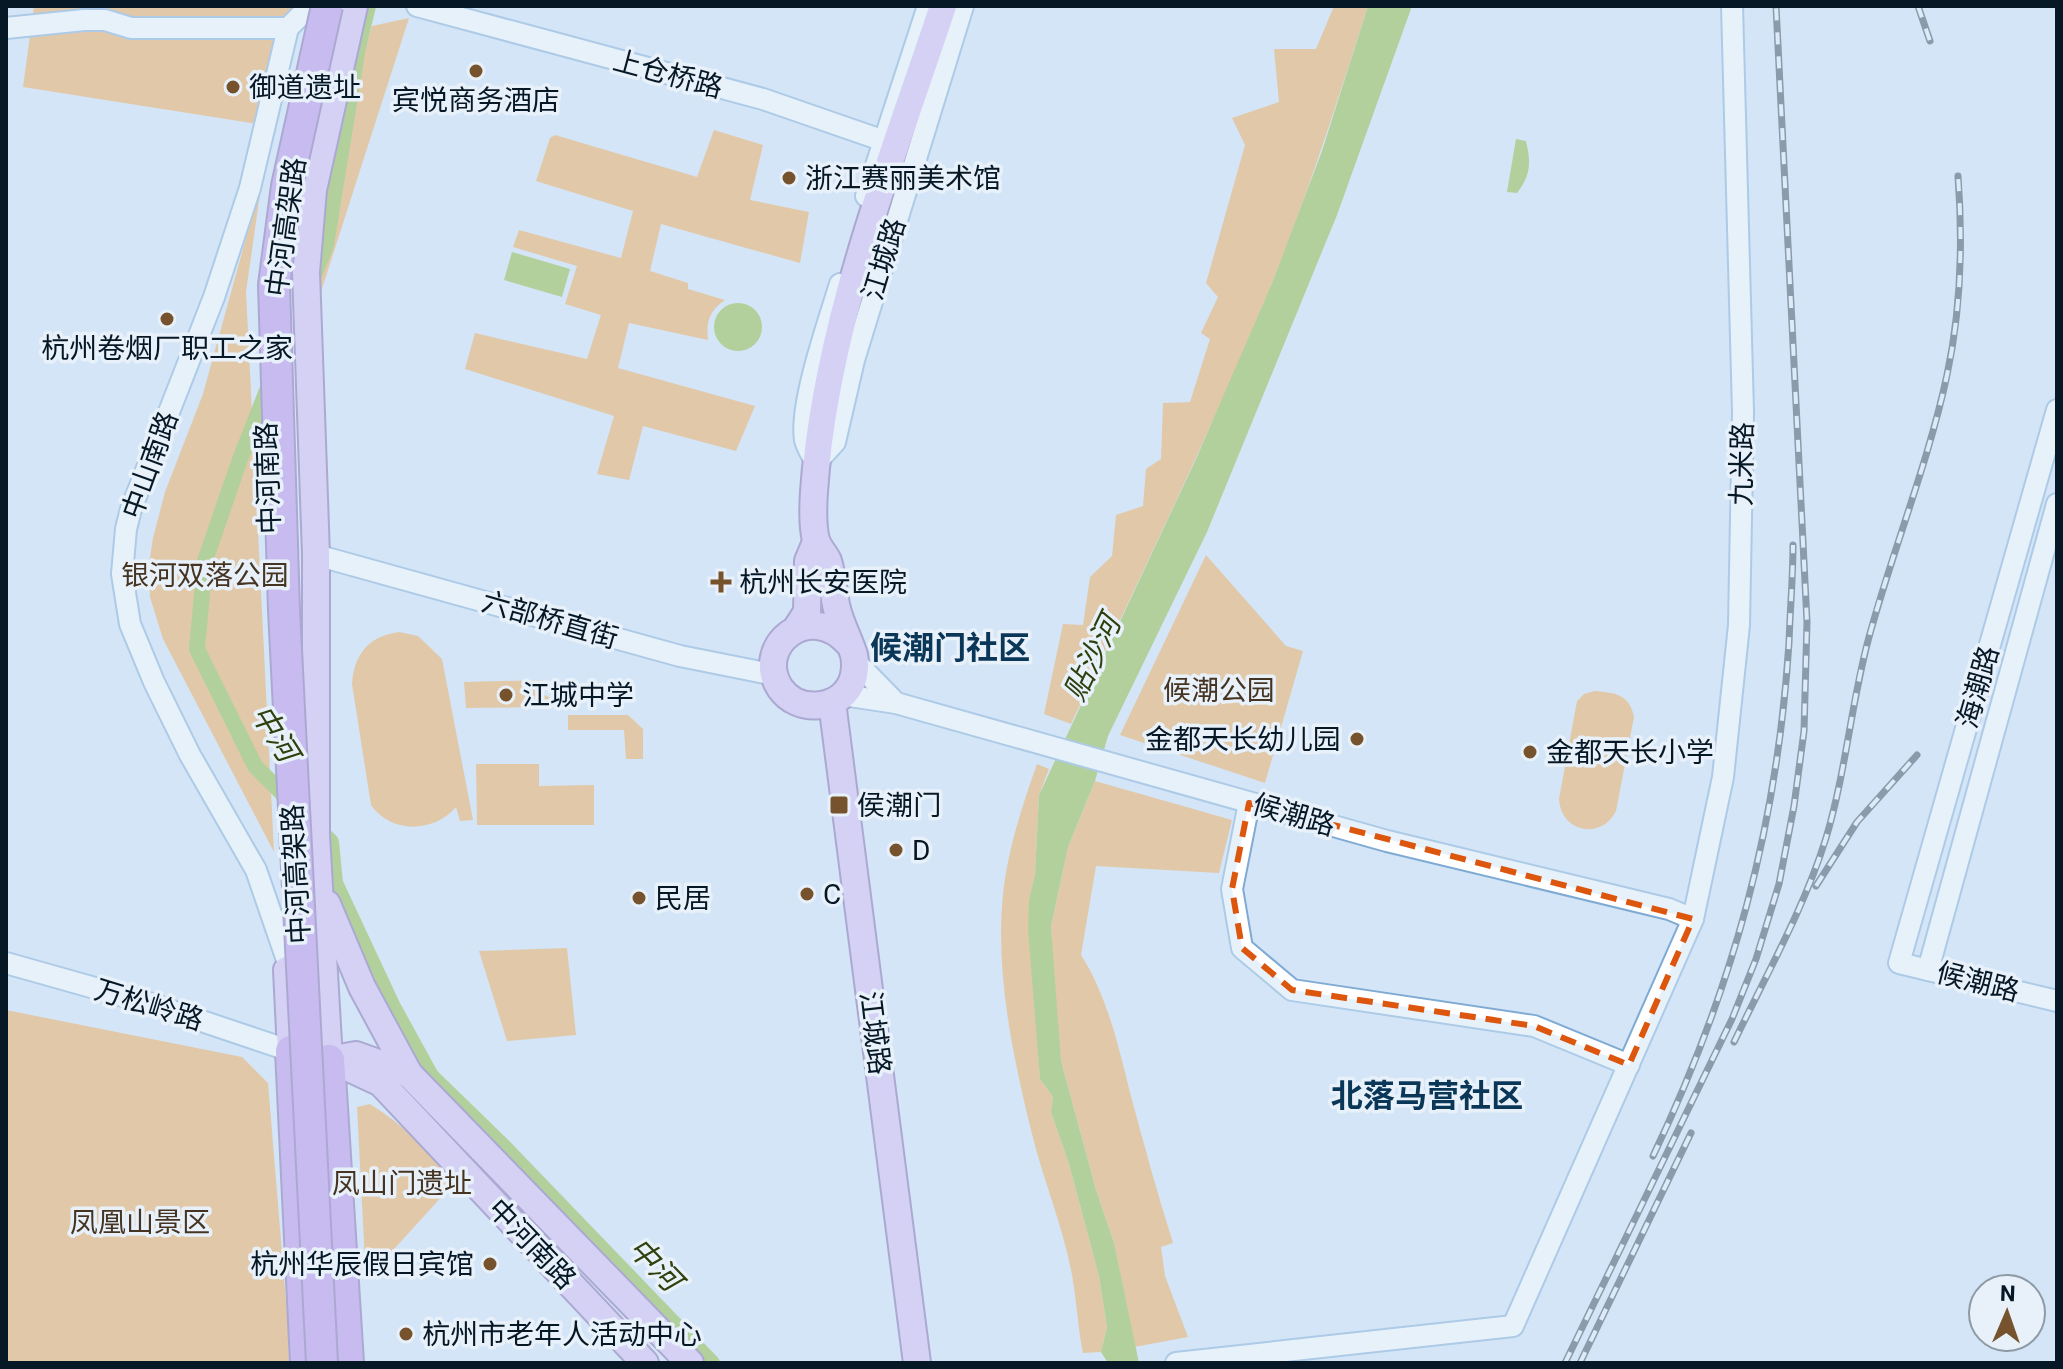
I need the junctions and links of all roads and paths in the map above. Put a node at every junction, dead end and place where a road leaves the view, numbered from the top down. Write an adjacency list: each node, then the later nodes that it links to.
1 (354, 6): 14 (main road, 中河南路)
2 (417, 6): 10 (street, 上仓桥路)
3 (928, 6): 10 (street, 江城路)
4 (943, 6): 10 (main road, 江城路)
5 (963, 6): 10 (street, 江城路)
6 (1732, 6): 22 (street, 九米路)
7 (322, 7): 9 (street); 23 (main road, 中河南路); 33 (highway, 中河高架路, bridge); 34 (highway, 中河高架路)
8 (6, 28): 9 (street)
9 (288, 28): 23 (street, 中山南路)
10 (899, 146): 13 (main road, 江城路)
11 (2057, 410): 25 (street, 海潮路)
12 (2057, 504): 26 (street, 海潮路)
13 (816, 542): 15 (main road, 江城路); 16 (main road, 江城路)
14 (321, 556): 17 (street, 六部桥直街); 21 (main road, 中河南路)
15 (796, 629): 16 (main road); 17 (main road, 江城路)
16 (851, 651): 18 (main road, 江城路); 19 (street, 候潮路)
17 (775, 675): 18 (main road)
18 (838, 698): 19 (street, 候潮路); 38 (main road, 江城路)
19 (896, 703): 20 (street, 候潮路)
20 (1249, 803): 22 (street, 候潮路); 30 (street)
21 (319, 885): 29 (main road, 中河南路); 31 (main road, 中河南路)
22 (1693, 919): 30 (street, 九米路)
23 (287, 960): 28 (main road, 中河南路)
24 (6, 963): 28 (street, 万松岭路)
25 (1899, 963): 26 (street, 候潮路)
26 (1928, 970): 27 (street, 候潮路)
27 (2057, 1001)
28 (291, 1051): 29 (main road); 32 (highway)
29 (329, 1060): 31 (main road); 35 (highway); 36 (main road, 中河南路)
30 (1629, 1065): 39 (street, 九米路)
31 (409, 1074): 37 (main road, 中河南路)
32 (306, 1363)
33 (322, 1363)
34 (334, 1363)
35 (348, 1363)
36 (645, 1363)
37 (690, 1363)
38 (917, 1363)
39 (1176, 1363)

